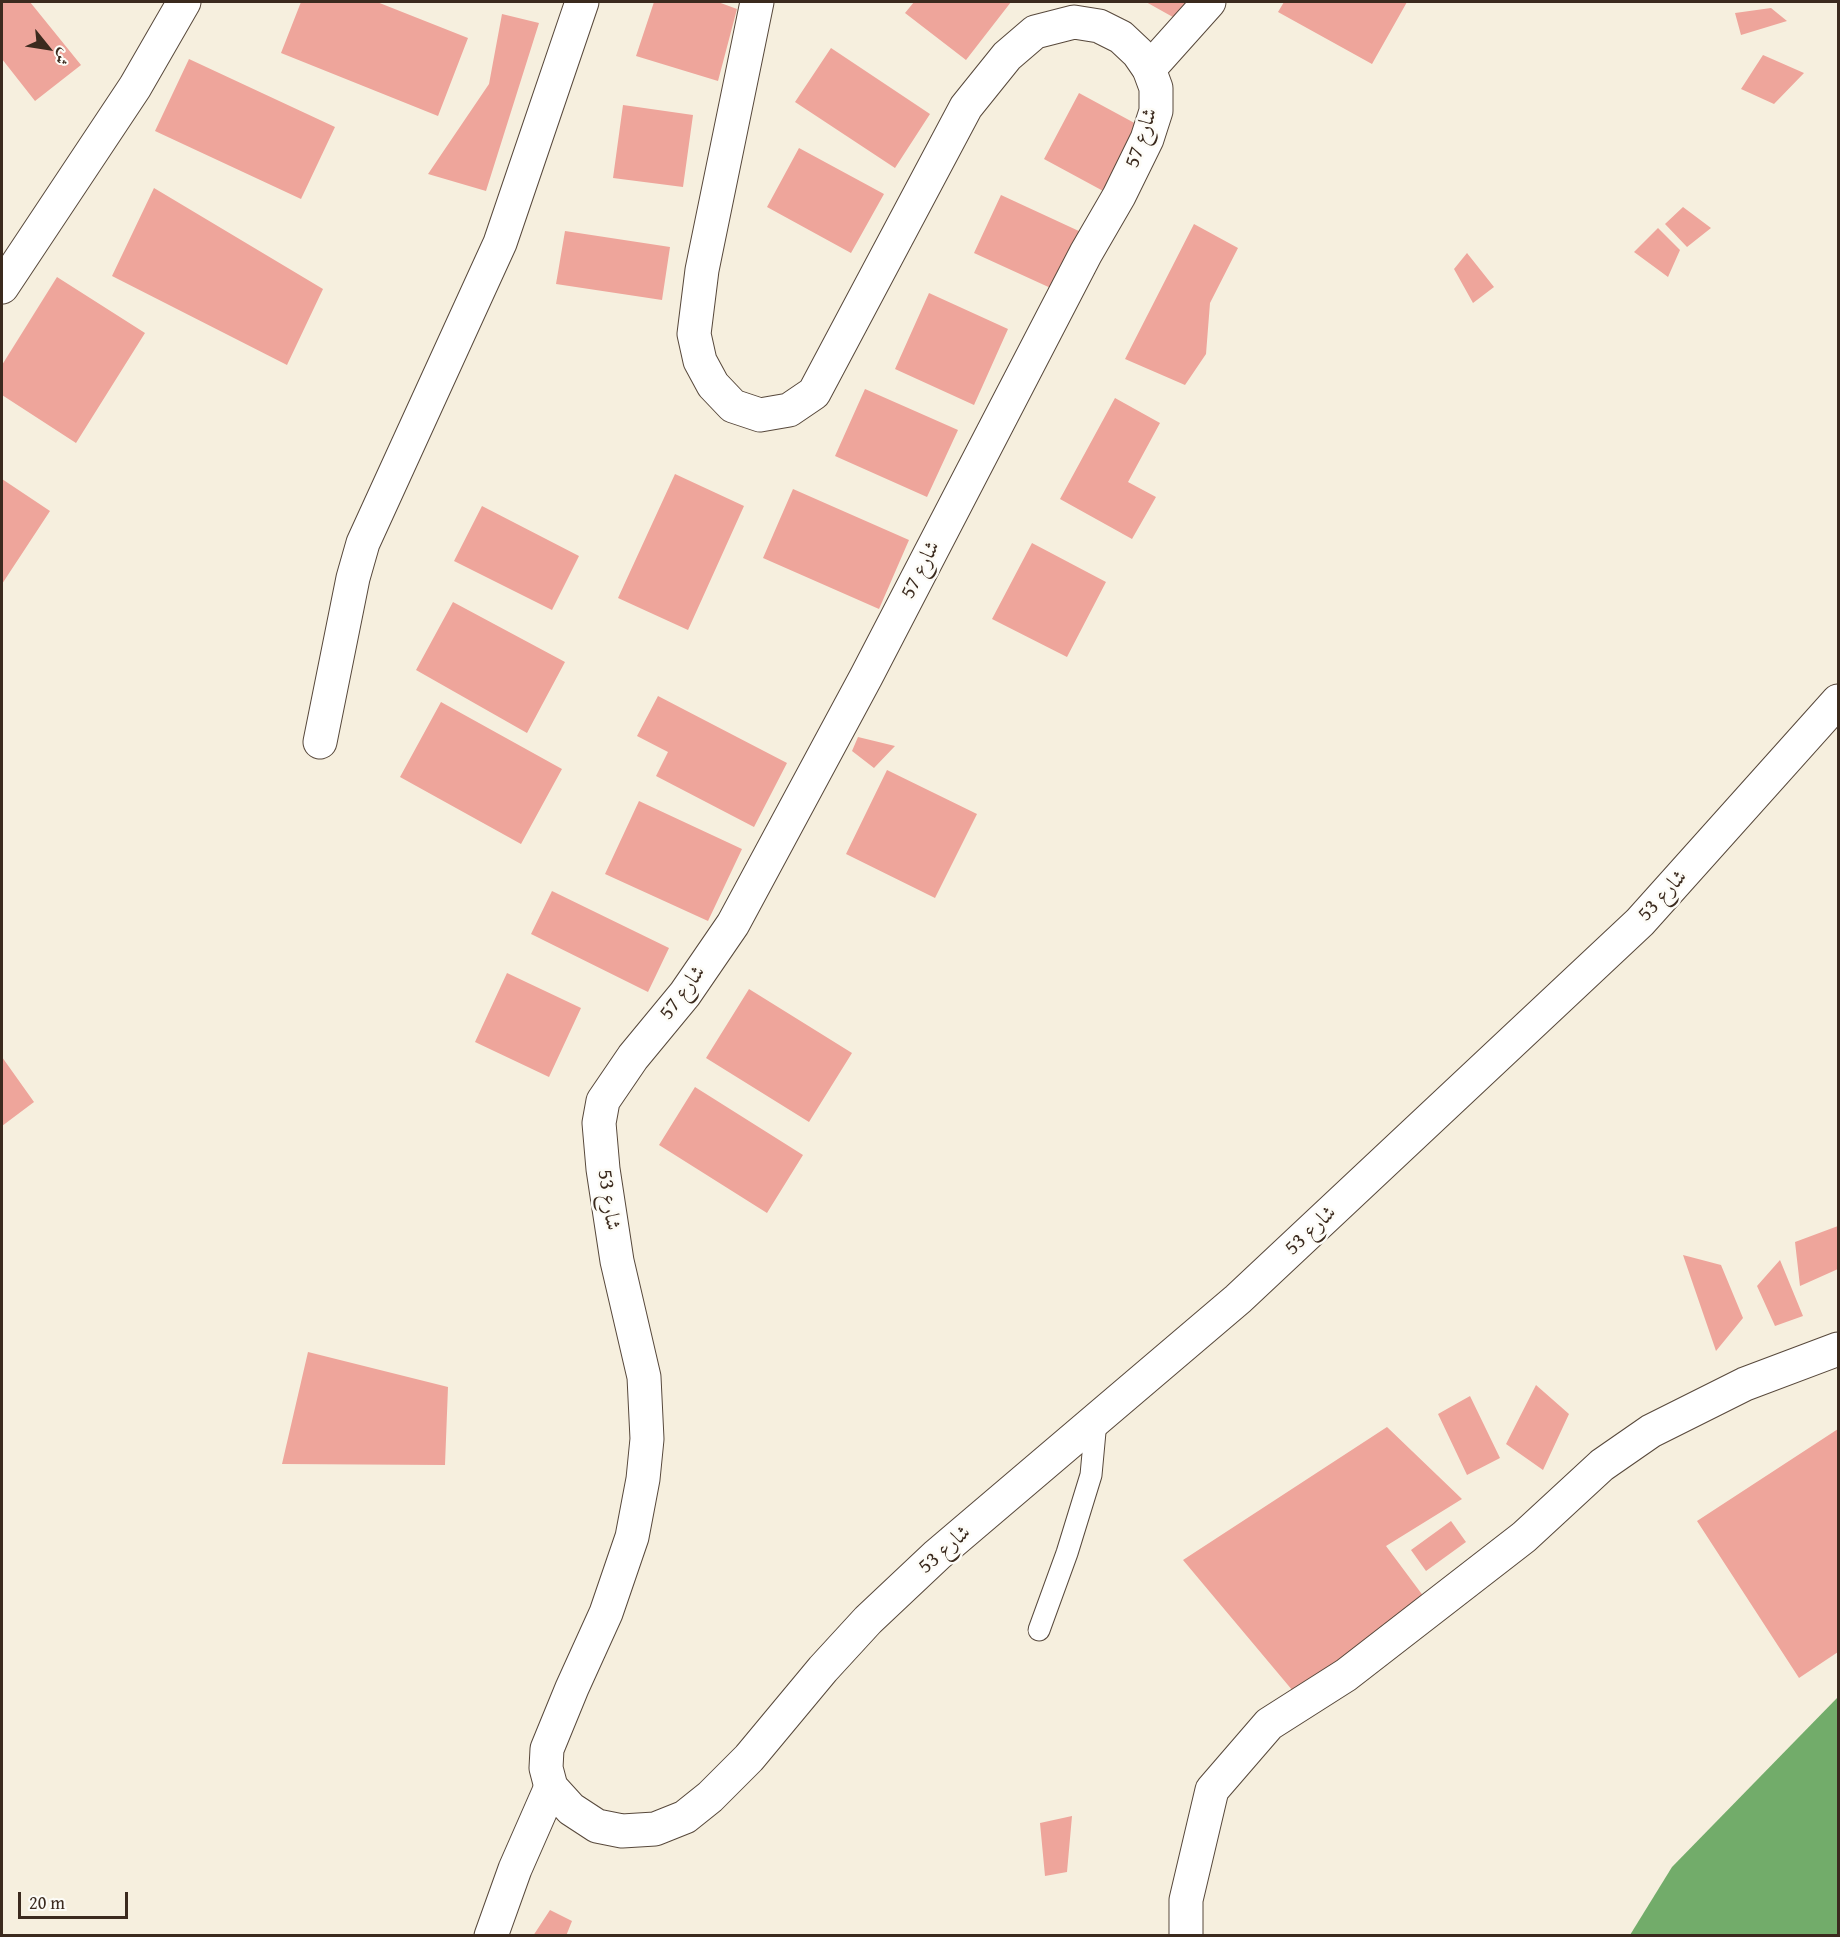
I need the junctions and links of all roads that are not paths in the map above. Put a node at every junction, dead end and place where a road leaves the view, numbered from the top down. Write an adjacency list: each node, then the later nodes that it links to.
1 (184, 2): 6 (street)
2 (582, 2): 8 (street)
3 (757, 2): 5 (street, شارع 57)
4 (1209, 2): 5 (street)
5 (1149, 69): 9 (street, شارع 57)
6 (2, 287)
7 (1839, 701): 11 (street, شارع 53)
8 (320, 742)
9 (603, 1101): 13 (street, شارع 53)
10 (1839, 1350): 15 (street)
11 (1096, 1421): 12 (lane); 13 (street, شارع 53)
12 (1039, 1630)
13 (551, 1787): 14 (street)
14 (491, 1935)
15 (1185, 1935)

